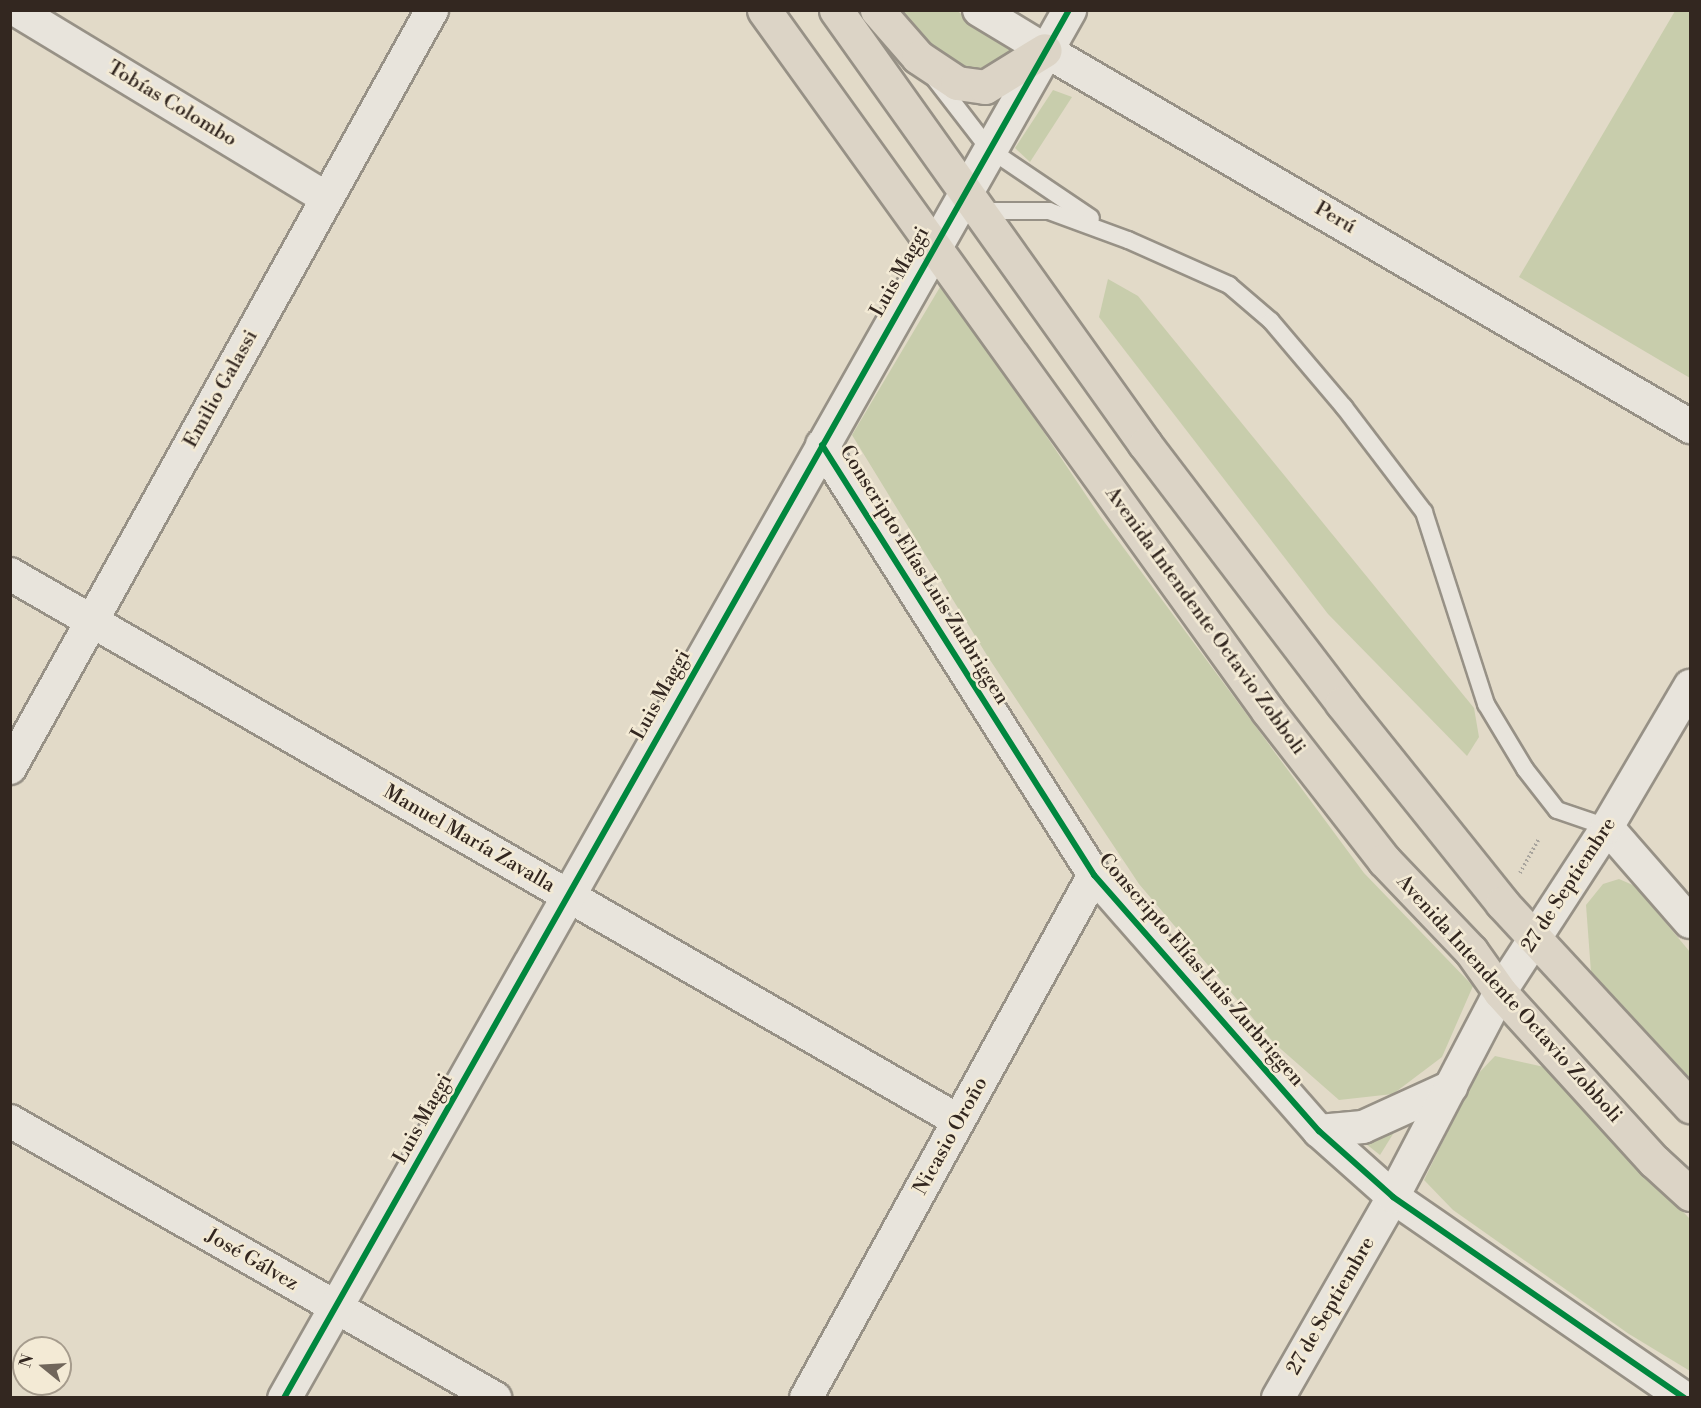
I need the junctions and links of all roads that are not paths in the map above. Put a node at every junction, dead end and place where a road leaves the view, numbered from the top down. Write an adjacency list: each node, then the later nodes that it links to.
1 (16, 10): 11 (street, Tobías Colombo)
2 (432, 10): 11 (street, Emilio Galassi)
3 (764, 10): 14 (main road, Avenida Intendente Octavio Zobboli)
4 (836, 10): 12 (main road)
5 (877, 10): 9 (main road)
6 (979, 10): 8 (street, Perú)
7 (1069, 10): 8 (street, Luis Maggi)
8 (1045, 50): 9 (main road); 10 (street, Luis Maggi); 15 (street, Perú)
9 (918, 57): 10 (lane)
10 (989, 149): 12 (street, Luis Maggi); 13 (lane)
11 (327, 198): 18 (street, Emilio Galassi)
12 (972, 201): 13 (lane); 14 (street, Luis Maggi); 25 (main road)
13 (1128, 240): 21 (lane)
14 (934, 245): 16 (street, Luis Maggi); 26 (main road, Avenida Intendente Octavio Zobboli)
15 (1690, 426)
16 (822, 444): 22 (street, Conscripto Elías Luis Zurbriggen); 23 (street, Luis Maggi)
17 (10, 574): 18 (street, Manuel María Zavalla)
18 (92, 622): 20 (street, Emilio Galassi); 23 (street, Manuel María Zavalla)
19 (1690, 686): 21 (street, 27 de Septiembre)
20 (10, 768)
21 (1607, 827): 24 (street); 25 (street, 27 de Septiembre)
22 (1094, 875): 30 (street, Nicasio Oroño); 31 (street, Conscripto Elías Luis Zurbriggen)
23 (567, 896): 30 (street, Manuel María Zavalla); 34 (street, Luis Maggi)
24 (1690, 922)
25 (1534, 940): 26 (street, 27 de Septiembre); 28 (main road)
26 (1500, 992): 27 (street, 27 de Septiembre); 32 (main road, Avenida Intendente Octavio Zobboli)
27 (1451, 1087): 31 (street); 33 (street, 27 de Septiembre)
28 (1690, 1106)
29 (10, 1121): 34 (street, José Gálvez)
30 (959, 1121): 37 (street, Nicasio Oroño)
31 (1319, 1131): 33 (street, Conscripto Elías Luis Zurbriggen)
32 (1690, 1194)
33 (1393, 1197): 38 (street, 27 de Septiembre); 39 (street, Conscripto Elías Luis Zurbriggen)
34 (335, 1307): 35 (street, Luis Maggi); 36 (street, José Gálvez)
35 (285, 1398)
36 (495, 1398)
37 (806, 1398)
38 (1278, 1398)
39 (1684, 1398)

